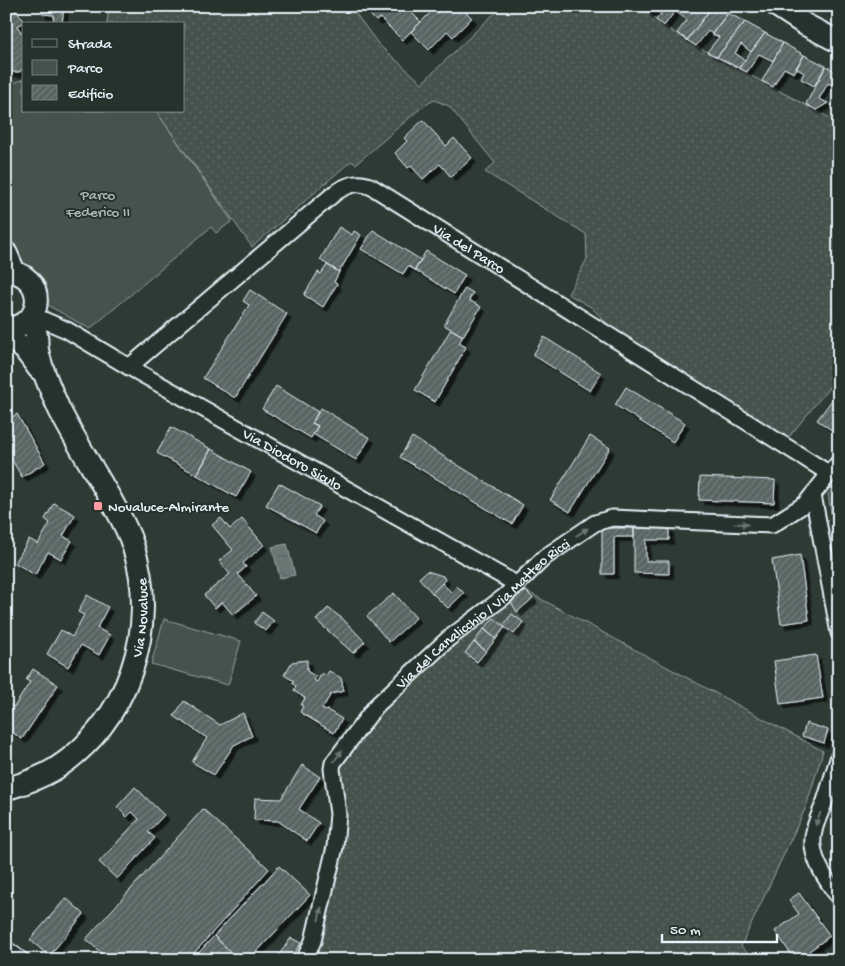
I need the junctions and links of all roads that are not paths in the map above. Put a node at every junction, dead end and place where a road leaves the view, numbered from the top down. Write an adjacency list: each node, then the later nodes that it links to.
1 (777, 6): 2 (main road)
2 (839, 42)
3 (9, 265): 4 (main road)
4 (33, 311): 5 (main road); 7 (street, Via Diodoro Siculo); 8 (main road)
5 (6, 328)
6 (6, 334): 8 (main road)
7 (129, 367): 9 (street, Via del Parco); 11 (street, Via Diodoro Siculo)
8 (45, 378): 14 (main road, Via Novaluce)
9 (834, 468): 10 (street, Via del Canalicchio / Via Matteo Ricci)
10 (813, 495): 11 (street, Via del Canalicchio / Via Matteo Ricci, one-way to 10); 12 (street)
11 (518, 585): 18 (street, Via del Canalicchio / Via Matteo Ricci, one-way to 11)
12 (839, 633)
13 (839, 756): 15 (street, one-way to 15)
14 (6, 789)
15 (839, 898)
16 (6, 944): 17 (lane)
17 (28, 960)
18 (304, 960)

